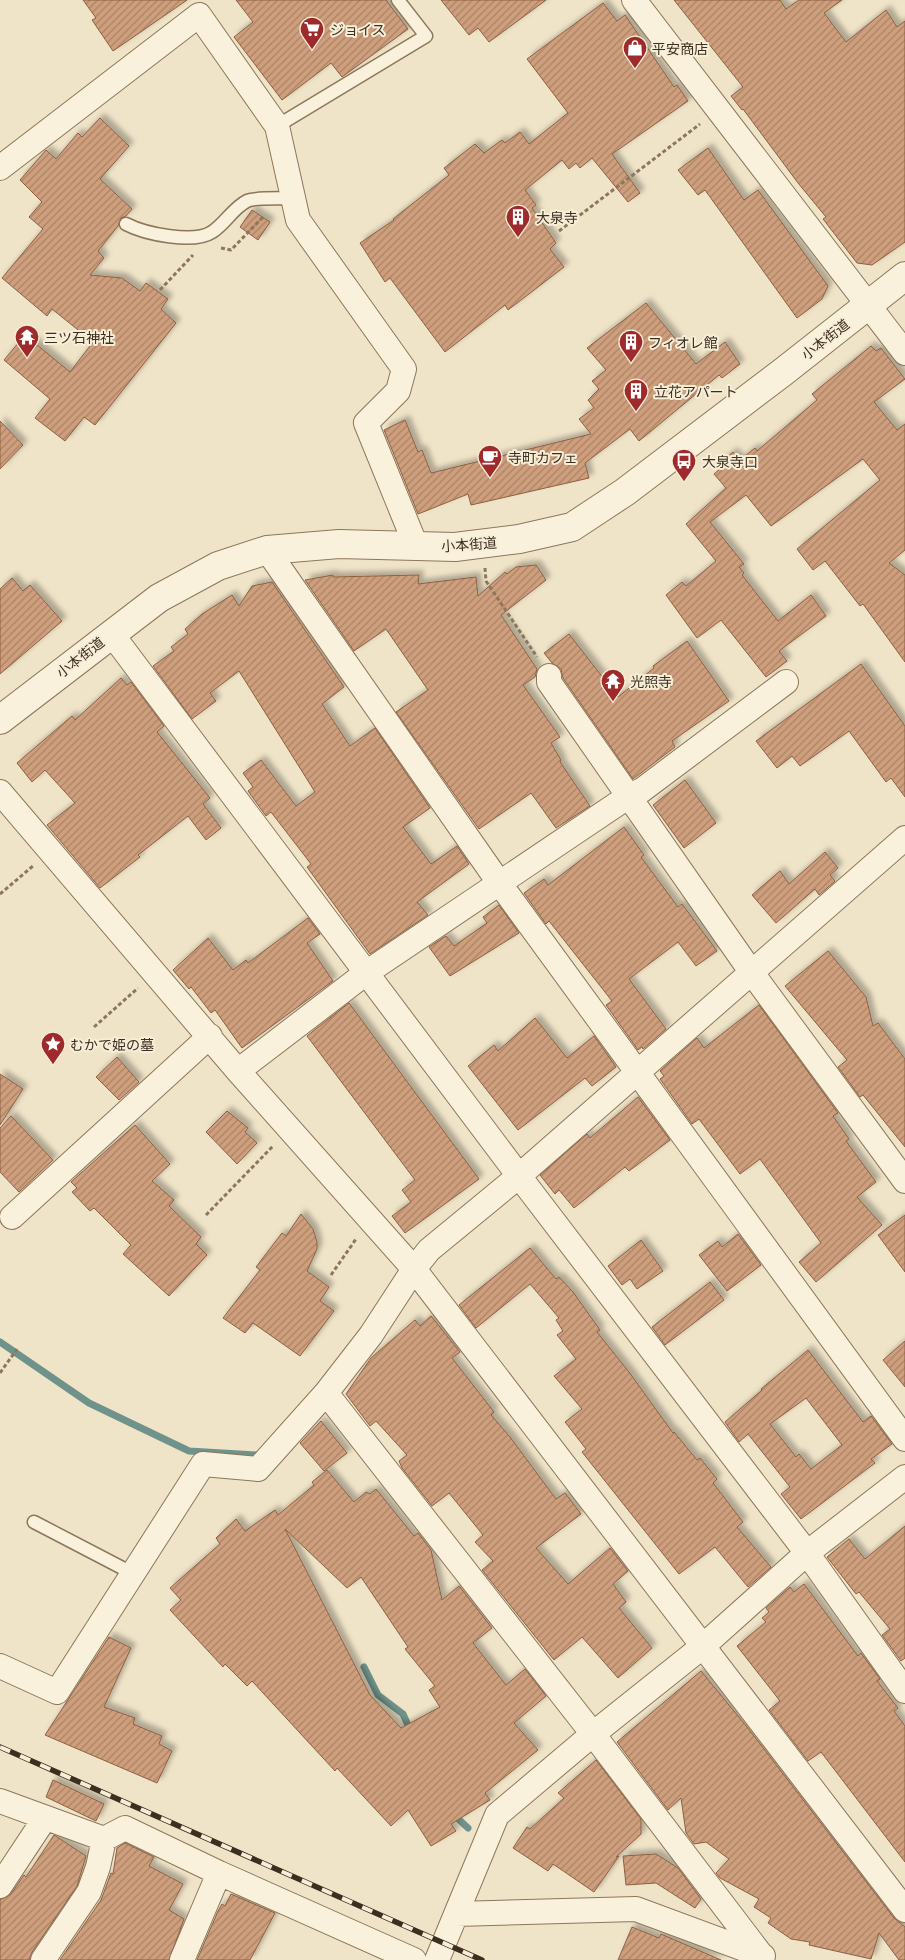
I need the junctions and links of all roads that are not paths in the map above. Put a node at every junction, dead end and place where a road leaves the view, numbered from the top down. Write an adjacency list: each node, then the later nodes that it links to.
1 (398, 0): 3 (lane)
2 (634, 0): 8 (street)
3 (277, 126): 4 (street); 5 (street)
4 (0, 168)
5 (293, 198): 6 (lane); 10 (street)
6 (126, 224)
7 (905, 276): 8 (street, 小本街道)
8 (869, 305): 9 (street); 10 (street, 小本街道)
9 (905, 353)
10 (416, 546): 11 (street, 小本街道)
11 (267, 550): 12 (street, 小本街道); 19 (street)
12 (111, 633): 15 (street, 小本街道); 20 (street)
13 (549, 676): 17 (street)
14 (786, 682): 17 (street)
15 (0, 720)
16 (0, 792): 22 (street)
17 (629, 796): 19 (street); 21 (street)
18 (905, 838): 21 (street)
19 (500, 884): 20 (street); 24 (street)
20 (366, 973): 23 (street); 25 (street)
21 (752, 973): 24 (street); 26 (street)
22 (210, 1036): 23 (street); 27 (street)
23 (238, 1071): 28 (street)
24 (638, 1073): 25 (street); 30 (street)
25 (519, 1176): 28 (street); 33 (street)
26 (905, 1181)
27 (12, 1217)
28 (414, 1269): 29 (street); 35 (street)
29 (326, 1392): 34 (street); 38 (street)
30 (905, 1439)
31 (905, 1477): 33 (street)
32 (34, 1522): 34 (lane)
33 (807, 1553): 35 (street); 37 (street)
34 (132, 1574): 36 (street)
35 (702, 1647): 38 (street); 44 (street)
36 (0, 1666)
37 (905, 1691)
38 (593, 1734): 45 (street); 46 (street)
39 (0, 1801): 40 (street)
40 (45, 1818): 41 (street); 43 (street)
41 (104, 1840): 42 (street); 47 (street)
42 (219, 1873): 48 (street); 49 (street)
43 (0, 1886)
44 (905, 1910)
45 (456, 1914): 46 (street); 50 (street)
46 (766, 1958)
47 (43, 1960)
48 (182, 1960)
49 (414, 1960)
50 (437, 1960)

